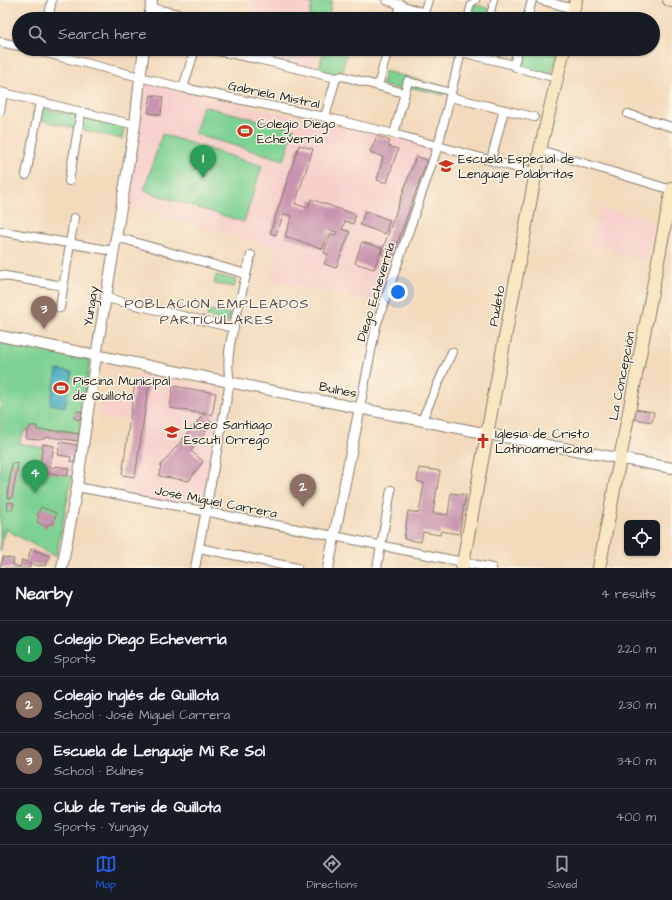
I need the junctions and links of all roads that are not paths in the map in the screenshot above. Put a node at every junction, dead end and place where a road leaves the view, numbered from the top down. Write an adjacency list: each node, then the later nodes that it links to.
1 (52, 0): 13 (street)
2 (386, 0): 11 (street)
3 (428, 0): 17 (street)
4 (476, 0): 18 (street)
5 (494, 0): 19 (street)
6 (532, 0): 20 (street)
7 (541, 0): 12 (street)
8 (669, 0): 9 (main road)
9 (672, 1)
10 (152, 4): 14 (street)
11 (401, 4): 15 (street); 16 (street)
12 (574, 9)
13 (49, 12)
14 (178, 12)
15 (399, 12)
16 (416, 12)
17 (424, 12)
18 (469, 12)
19 (491, 12)
20 (528, 12)
21 (0, 42): 22 (street)
22 (12, 45)
23 (61, 56): 34 (street, Gabriela Mistral)
24 (143, 56): 34 (street, Yungay)
25 (193, 56): 38 (street)
26 (243, 56): 33 (street)
27 (386, 56): 37 (street)
28 (459, 56): 41 (street, Diego Echeverría)
29 (488, 56): 32 (street)
30 (516, 56): 32 (street)
31 (562, 56): 35 (main road, Pudeto)
32 (514, 65): 35 (street)
33 (337, 77): 37 (street); 47 (street)
34 (140, 78): 38 (street, Gabriela Mistral); 50 (street, Yungay)
35 (557, 79): 49 (main road, Pudeto)
36 (408, 81): 40 (street); 41 (street)
37 (378, 86): 40 (street)
38 (183, 88): 47 (street, Gabriela Mistral)
39 (2, 92): 42 (street); 44 (street)
40 (404, 93): 52 (street)
41 (451, 94): 43 (street); 53 (street, Diego Echeverría)
42 (40, 102): 45 (street); 57 (street)
43 (504, 110): 48 (street); 55 (street)
44 (0, 111)
45 (81, 112): 50 (street); 58 (street)
46 (628, 114): 51 (street)
47 (325, 117): 52 (street, Gabriela Mistral)
48 (534, 117): 49 (street)
49 (547, 120): 54 (main road, Pudeto)
50 (135, 125): 62 (street, Yungay)
51 (672, 127)
52 (394, 134): 53 (street, Gabriela Mistral)
53 (438, 146): 55 (street, Gabriela Mistral); 76 (street, Diego Echeverría)
54 (540, 150): 56 (main road, Pudeto); 59 (street)
55 (490, 160): 56 (street, Gabriela Mistral)
56 (536, 173): 78 (main road, Pudeto)
57 (26, 175)
58 (69, 182)
59 (672, 189): 79 (main road, La Concepción)
60 (74, 218): 63 (street)
61 (0, 231): 63 (street)
62 (116, 238): 64 (street, Yungay); 66 (street)
63 (70, 244): 64 (street); 68 (street)
64 (114, 251): 69 (street, Yungay)
65 (251, 255): 66 (street)
66 (246, 274): 71 (street)
67 (0, 275): 68 (street)
68 (63, 286): 70 (street)
69 (106, 298): 71 (street); 74 (street, Yungay)
70 (60, 308)
71 (234, 328): 75 (street)
72 (0, 336): 74 (street, Bulnes)
73 (452, 352): 77 (street)
74 (96, 356): 75 (street, Bulnes); 81 (street, Yungay)
75 (230, 382): 76 (street, Bulnes); 83 (street)
76 (360, 407): 77 (street, Bulnes); 84 (street, Diego Echeverría)
77 (422, 420): 78 (street, Bulnes)
78 (488, 434): 79 (street, Bulnes); 87 (main road, Pudeto)
79 (620, 458): 80 (street, Bulnes); 94 (main road, La Concepción)
80 (672, 468)
81 (76, 487): 83 (street, José Miguel Carrera); 88 (street, Yungay)
82 (391, 490): 85 (street)
83 (205, 512): 84 (street, José Miguel Carrera); 86 (street)
84 (334, 536): 85 (street, José Miguel Carrera); 91 (street, Diego Echeverría)
85 (381, 546): 87 (street, José Miguel Carrera); 92 (street)
86 (199, 548): 89 (street); 90 (street)
87 (463, 565): 93 (street, José Miguel Carrera)
88 (62, 568)
89 (195, 568)
90 (297, 568)
91 (328, 568)
92 (377, 568)
93 (492, 568)
94 (599, 568)

